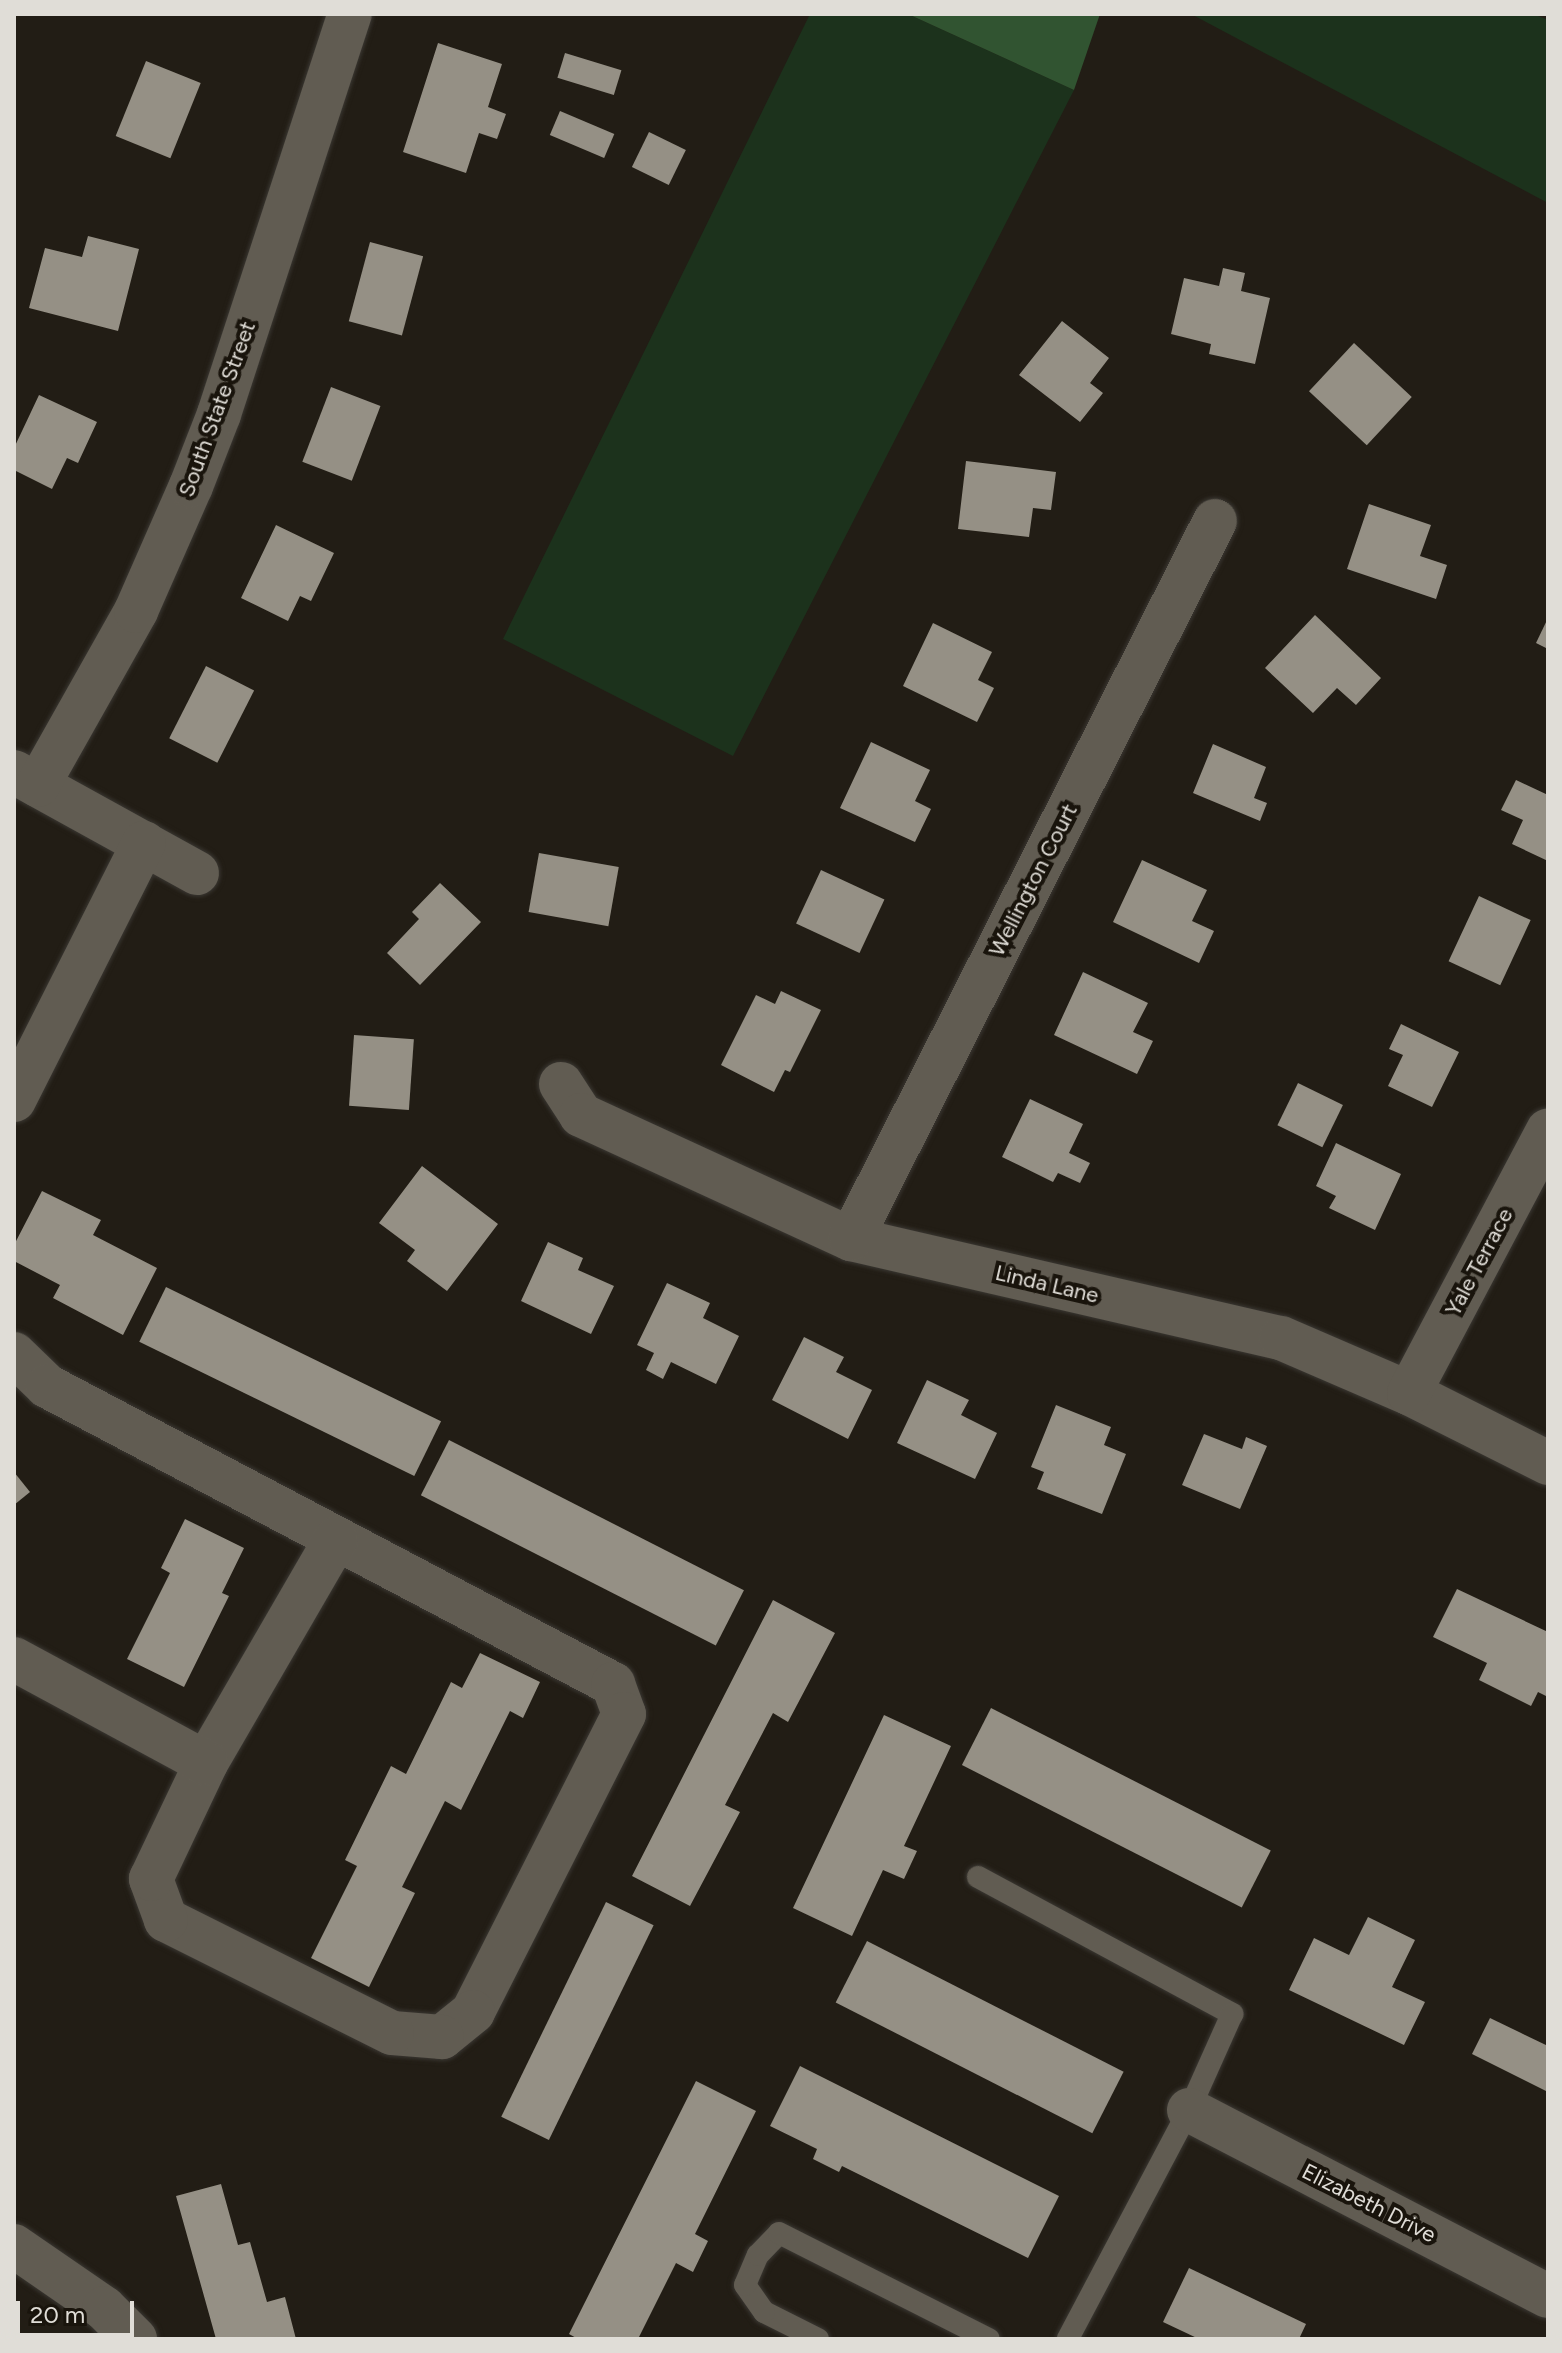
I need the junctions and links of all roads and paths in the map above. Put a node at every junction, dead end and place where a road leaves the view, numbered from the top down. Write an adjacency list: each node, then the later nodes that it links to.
1 (350, 14): 3 (street, South State Street)
2 (1215, 521): 9 (street, Wellington Court)
3 (26, 779): 4 (street)
4 (144, 843): 5 (street); 7 (street)
5 (197, 873)
6 (561, 1084): 9 (street, Linda Lane)
7 (14, 1100)
8 (1548, 1131): 11 (street, Yale Terrace)
9 (851, 1239): 11 (street, Linda Lane)
10 (14, 1354): 13 (street)
11 (1409, 1393): 12 (street, Linda Lane)
12 (1548, 1463)
13 (336, 1539): 15 (street); 15 (street)
14 (14, 1659): 15 (street)
15 (206, 1763)
16 (978, 1877): 17 (lane)
17 (1189, 2110): 19 (street, Elizabeth Drive); 23 (lane)
18 (14, 2246): 20 (street)
19 (1548, 2296)
20 (135, 2339)
21 (818, 2339): 22 (lane)
22 (989, 2339)
23 (1068, 2339)

